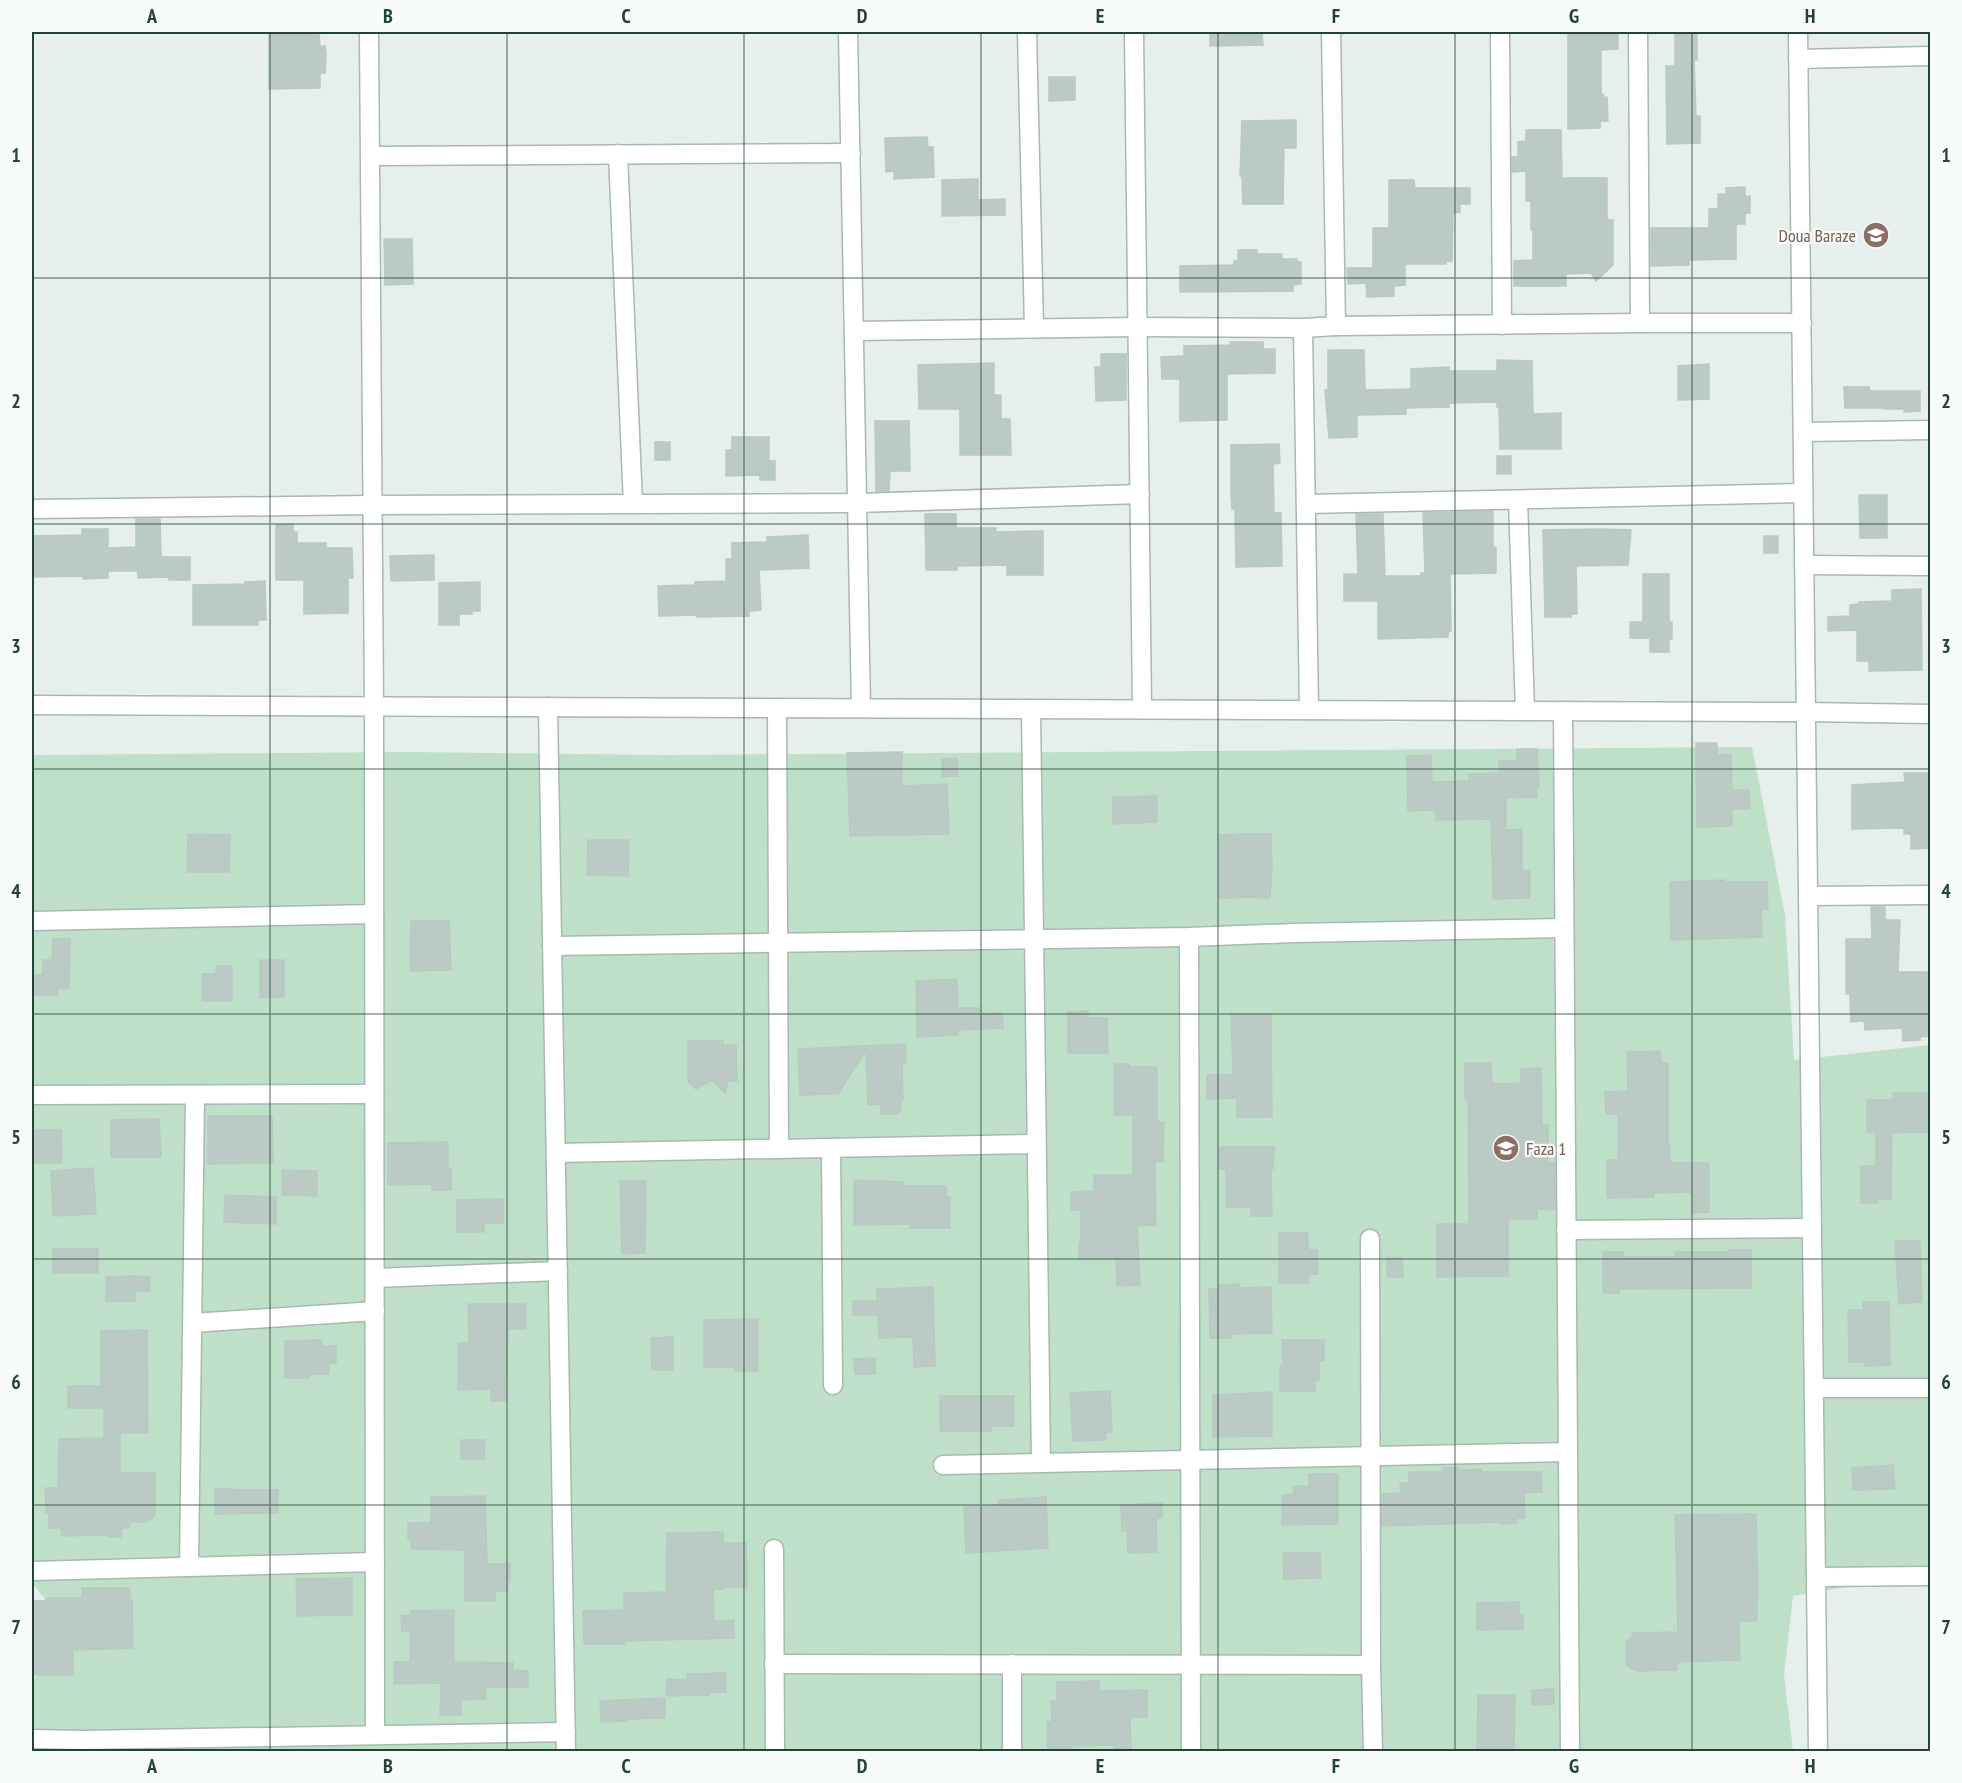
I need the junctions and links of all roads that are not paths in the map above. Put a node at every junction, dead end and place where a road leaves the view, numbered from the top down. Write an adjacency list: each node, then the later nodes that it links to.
1 (369, 32): 13 (street)
2 (848, 32): 11 (street)
3 (1027, 32): 19 (street)
4 (1134, 32): 18 (street)
5 (1331, 32): 16 (street)
6 (1500, 32): 17 (street)
7 (1638, 32): 14 (street)
8 (1798, 32): 10 (street)
9 (1930, 56): 10 (street)
10 (1798, 59): 15 (street)
11 (851, 153): 12 (street); 21 (street)
12 (618, 154): 13 (street); 28 (street)
13 (370, 156): 30 (street)
14 (1640, 323): 15 (street); 17 (street)
15 (1802, 323): 23 (street)
16 (1336, 326): 17 (street); 20 (street)
17 (1502, 326)
18 (1138, 327): 19 (street); 20 (street); 25 (street)
19 (1034, 328): 21 (street)
20 (1303, 328): 29 (street)
21 (854, 331): 27 (street)
22 (1930, 430): 23 (street)
23 (1803, 432): 24 (street)
24 (1803, 493): 26 (street); 32 (street)
25 (1140, 494): 27 (street); 40 (street)
26 (1518, 500): 29 (street); 42 (street)
27 (857, 503): 28 (street); 38 (street)
28 (633, 504): 30 (street)
29 (1307, 504): 41 (street)
30 (373, 505): 31 (street); 35 (street)
31 (32, 509)
32 (1804, 565): 33 (street); 44 (street)
33 (1930, 566)
34 (32, 705): 35 (street)
35 (374, 706): 36 (street); 48 (street)
36 (548, 707): 37 (street); 54 (street)
37 (777, 708): 38 (street); 53 (street)
38 (861, 708): 39 (street)
39 (1031, 709): 40 (street); 52 (street)
40 (1142, 709): 41 (street)
41 (1309, 710): 42 (street)
42 (1525, 710): 43 (street)
43 (1563, 711): 44 (street); 50 (street)
44 (1806, 712): 45 (street); 47 (street)
45 (1930, 714)
46 (1930, 895): 47 (street)
47 (1808, 896): 62 (street)
48 (374, 914): 49 (street); 55 (street)
49 (32, 921)
50 (1564, 928): 51 (street); 63 (street)
51 (1189, 937): 52 (street); 74 (street)
52 (1034, 938): 53 (street); 58 (street)
53 (778, 942): 54 (street); 60 (street)
54 (552, 946): 61 (street)
55 (375, 1094): 57 (street); 66 (street)
56 (32, 1095): 57 (street)
57 (195, 1095): 68 (street)
58 (1036, 1144): 59 (street); 75 (street)
59 (831, 1148): 60 (street); 69 (street)
60 (779, 1149): 61 (street)
61 (556, 1153): 65 (street)
62 (1812, 1228): 63 (street); 70 (street)
63 (1566, 1230): 72 (street)
64 (1370, 1239): 73 (street)
65 (558, 1271): 66 (street); 87 (street)
66 (375, 1278): 67 (street)
67 (375, 1311): 68 (street); 78 (street)
68 (192, 1323): 79 (street)
69 (833, 1385)
70 (1814, 1388): 71 (street); 82 (street)
71 (1930, 1388)
72 (1568, 1452): 73 (street); 97 (street)
73 (1370, 1456): 74 (street); 86 (street)
74 (1190, 1460): 75 (street); 85 (street)
75 (1041, 1463): 76 (street)
76 (942, 1465)
77 (774, 1549): 83 (street)
78 (375, 1562): 79 (street); 88 (street)
79 (189, 1567): 80 (street)
80 (32, 1571)
81 (1930, 1576): 82 (street)
82 (1816, 1577): 98 (street)
83 (774, 1664): 84 (street); 93 (street)
84 (1012, 1664): 85 (street); 94 (street)
85 (1191, 1665): 86 (street); 95 (street)
86 (1371, 1665): 96 (street)
87 (566, 1732): 88 (street); 92 (street)
88 (375, 1734): 90 (street)
89 (32, 1739): 91 (street)
90 (349, 1743): 91 (street)
91 (82, 1746)
92 (566, 1752)
93 (775, 1752)
94 (1012, 1752)
95 (1191, 1752)
96 (1373, 1752)
97 (1570, 1752)
98 (1818, 1752)

